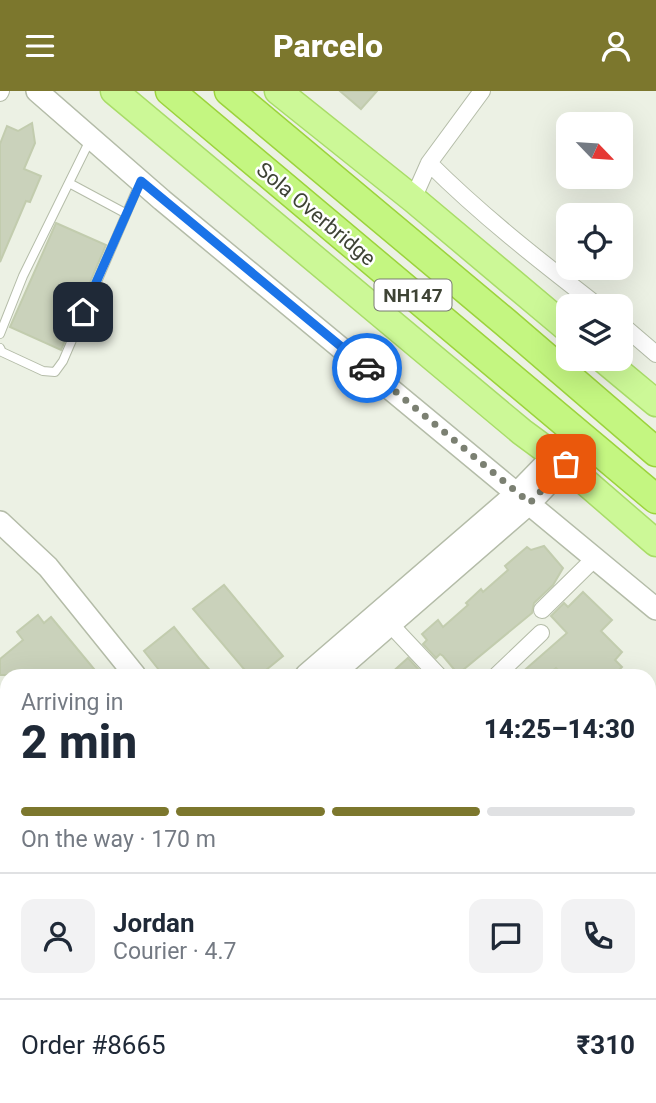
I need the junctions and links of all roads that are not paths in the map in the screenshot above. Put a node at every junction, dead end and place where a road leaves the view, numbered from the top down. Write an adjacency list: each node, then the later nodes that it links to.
1 (37, 91): 7 (street)
2 (114, 91): 22 (main road)
3 (170, 91): 24 (highway, Sola Overbridge / NH147)
4 (229, 91): 21 (highway, Sola Overbridge / NH147)
5 (278, 91): 11 (main road)
6 (482, 91): 8 (street)
7 (91, 138): 9 (street); 10 (lane)
8 (429, 163): 11 (street); 13 (street)
9 (141, 181): 12 (lane); 23 (street)
10 (69, 183): 12 (lane); 15 (lane)
11 (413, 199): 14 (main road)
12 (125, 213): 17 (lane)
13 (583, 294)
14 (556, 319)
15 (0, 334)
16 (633, 334): 18 (street)
17 (0, 348)
18 (656, 354)
19 (617, 371): 20 (main road)
20 (656, 403)
21 (656, 452)
22 (560, 460): 23 (street); 26 (main road)
23 (524, 498): 27 (street); 30 (street); 33 (street)
24 (656, 499)
25 (0, 522): 32 (street)
26 (656, 543)
27 (595, 558): 28 (street); 29 (street)
28 (542, 610)
29 (656, 610)
30 (390, 624): 34 (street); 35 (street)
31 (541, 633): 36 (street)
32 (130, 669)
33 (313, 669)
34 (339, 669)
35 (432, 669)
36 (503, 669)

